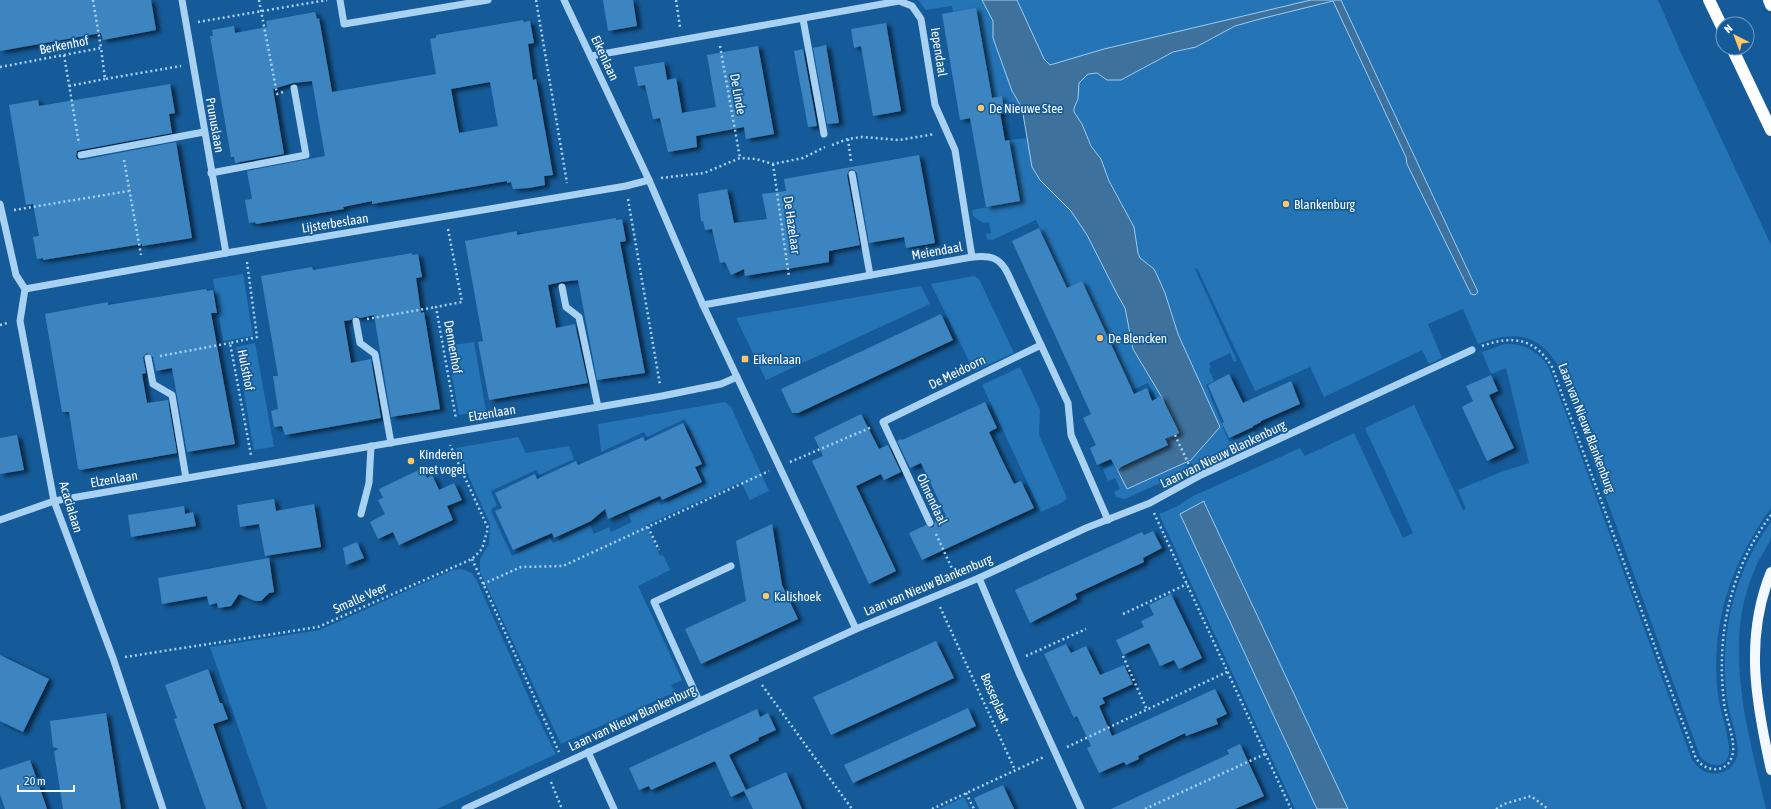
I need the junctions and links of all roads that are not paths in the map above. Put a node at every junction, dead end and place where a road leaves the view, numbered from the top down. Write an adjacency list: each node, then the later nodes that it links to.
1 (182, 0): 16 (street, Prunuslaan)
2 (340, 0): 3 (street)
3 (488, 0)
4 (564, 0): 12 (street, Eikenlaan)
5 (852, 0): 9 (street)
6 (1709, 0): 10 (highway)
7 (1769, 0): 8 (highway)
8 (1771, 5)
9 (854, 9): 11 (street, Iependaal); 24 (street, Iependaal)
10 (1717, 16)
11 (803, 19): 12 (street, Iependaal); 17 (street)
12 (591, 56): 21 (street, Eikenlaan)
13 (1736, 56): 15 (highway)
14 (294, 88): 19 (street)
15 (1771, 130)
16 (204, 132): 18 (street); 19 (street, Prunuslaan)
17 (824, 134)
18 (81, 155)
19 (211, 173): 23 (street, Prunuslaan)
20 (852, 174): 25 (street)
21 (649, 180): 23 (street, Lijsterbeslaan); 28 (street, Eikenlaan)
22 (0, 204): 27 (street)
23 (226, 253): 27 (street, Lijsterbeslaan)
24 (972, 257): 25 (street, Meiendaal); 30 (street, Meiendaal)
25 (870, 275): 28 (street, Meiendaal)
26 (562, 287): 34 (street)
27 (26, 289): 39 (street, Acacialaan)
28 (703, 305): 33 (street, Eikenlaan)
29 (356, 321): 36 (street)
30 (1041, 345): 35 (street, De Meidoorn); 42 (street, Meiendaal)
31 (1472, 350): 42 (street, Laan van Nieuw Blankenburg)
32 (148, 358): 38 (street)
33 (737, 377): 34 (street, Elzenlaan); 47 (street, Eikenlaan)
34 (598, 407): 36 (street, Elzenlaan)
35 (883, 422): 43 (street, Olmendaal)
36 (391, 443): 37 (street, Elzenlaan)
37 (371, 446): 38 (street, Elzenlaan); 40 (street)
38 (186, 478): 39 (street, Elzenlaan)
39 (54, 501): 41 (street, Elzenlaan); 51 (street, Acacialaan)
40 (361, 514)
41 (0, 520)
42 (1108, 520): 46 (street, Laan van Nieuw Blankenburg)
43 (930, 523)
44 (731, 566): 48 (street)
45 (1771, 572): 50 (main road)
46 (979, 578): 47 (street, Laan van Nieuw Blankenburg); 54 (street)
47 (856, 628): 48 (street, Laan van Nieuw Blankenburg)
48 (699, 701): 49 (street, Laan van Nieuw Blankenburg)
49 (588, 752): 52 (street, Laan van Nieuw Blankenburg); 53 (street)
50 (1771, 770)
51 (163, 809)
52 (465, 809)
53 (614, 809)
54 (1081, 809)

